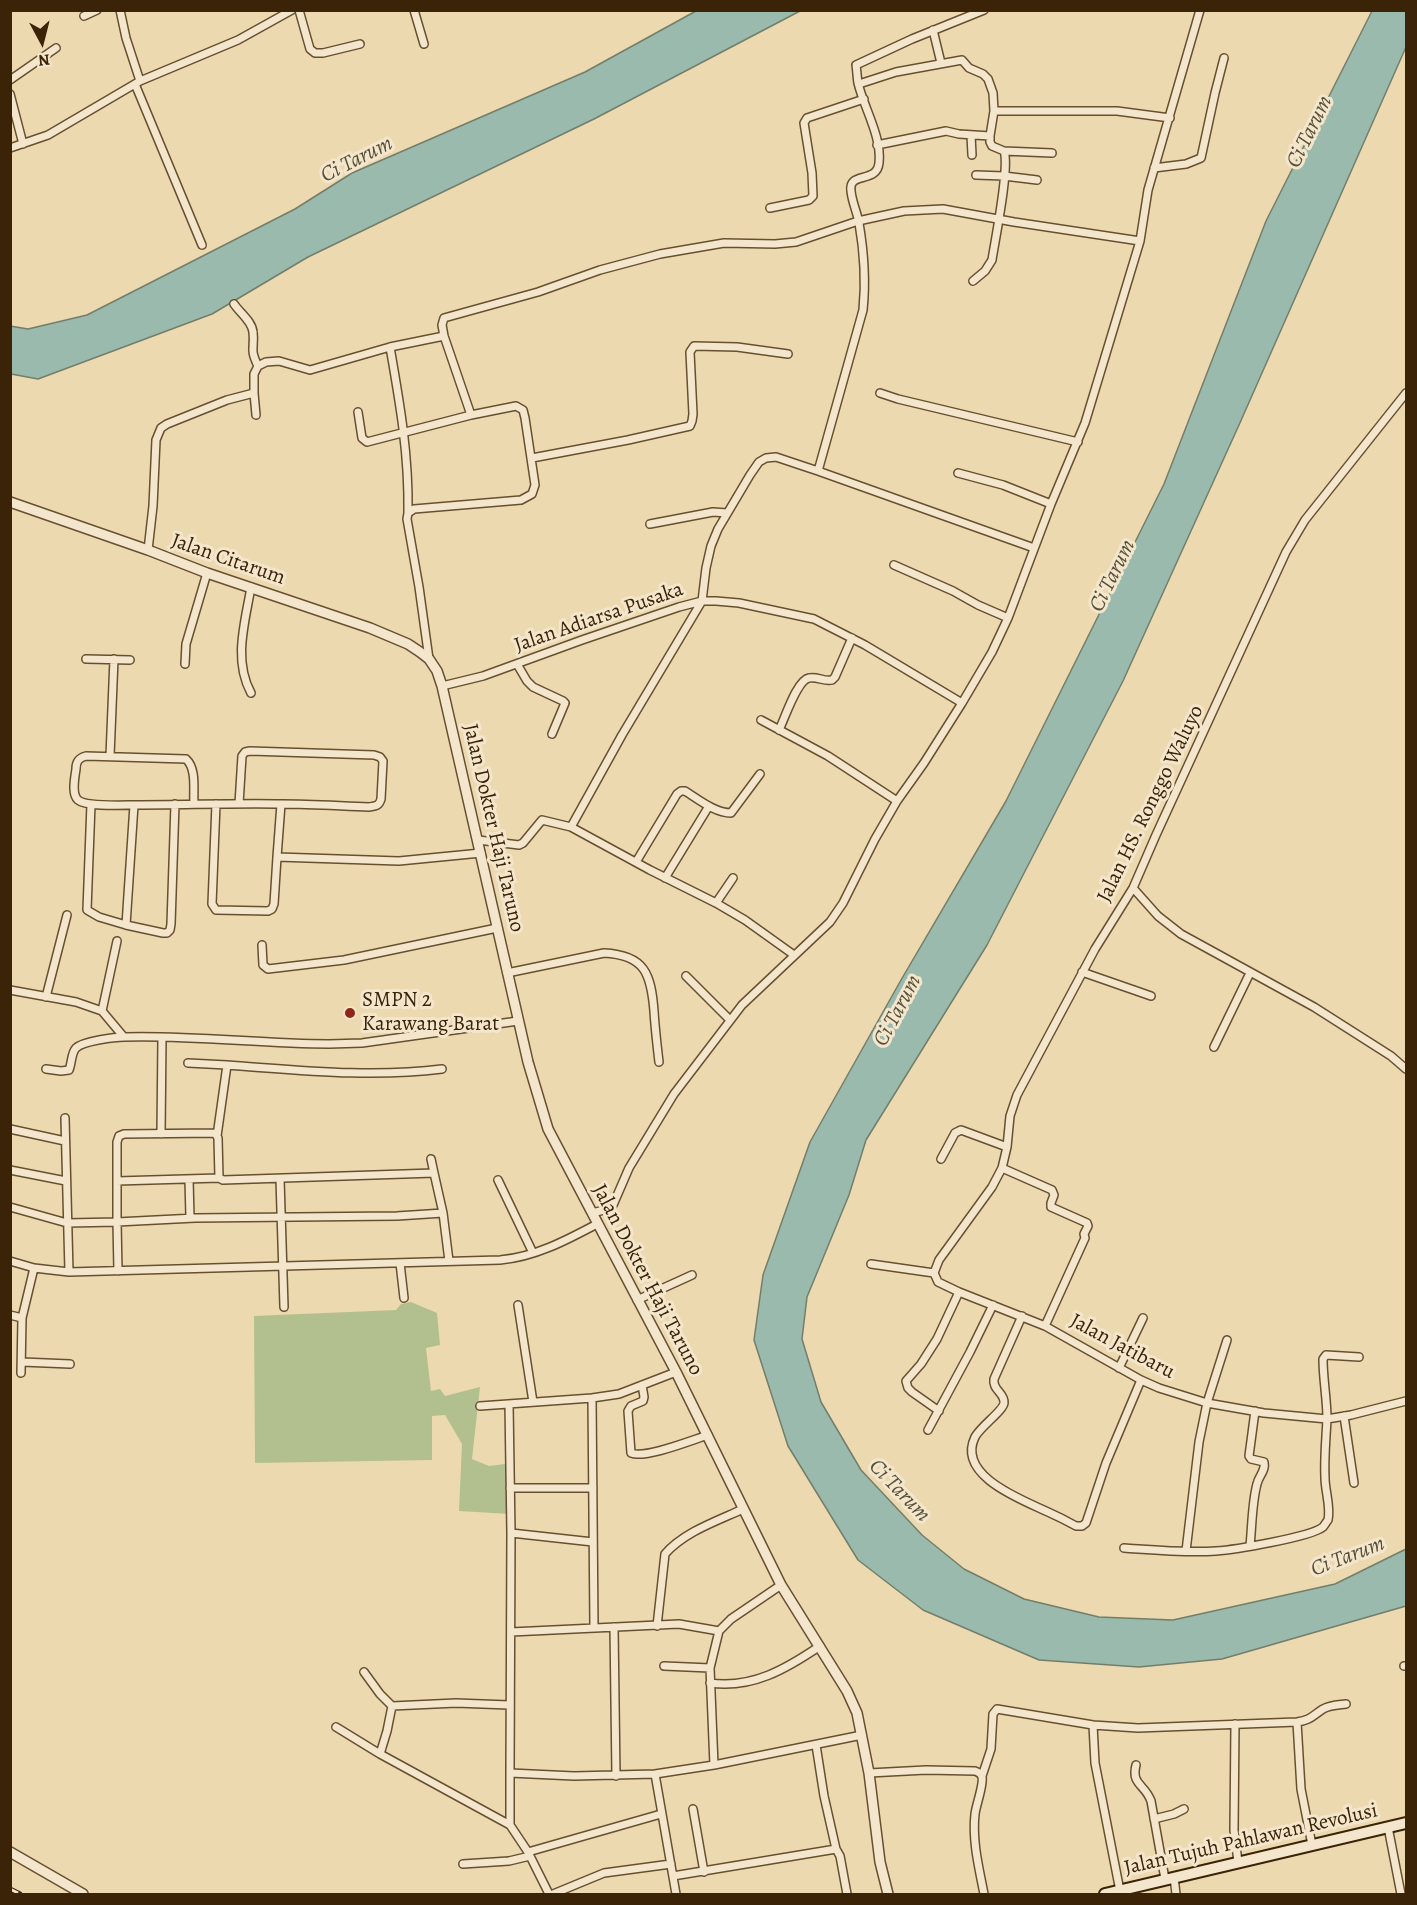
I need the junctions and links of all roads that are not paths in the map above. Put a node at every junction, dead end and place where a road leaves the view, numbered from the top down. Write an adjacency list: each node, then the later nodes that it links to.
1 (97, 10): 8 (street)
2 (120, 10): 16 (street)
3 (292, 10): 16 (street)
4 (299, 10): 10 (street)
5 (414, 10): 11 (street)
6 (984, 10): 9 (street)
7 (1200, 10): 21 (street)
8 (84, 16)
9 (933, 30): 14 (street); 17 (street)
10 (360, 44)
11 (424, 44)
12 (56, 48): 15 (street)
13 (1224, 58): 30 (street)
14 (941, 63): 17 (street); 20 (street)
15 (10, 80)
16 (138, 82): 24 (street); 38 (street)
17 (859, 84): 19 (street)
18 (10, 93): 24 (street)
19 (864, 99): 25 (street); 34 (street)
20 (994, 111): 21 (street); 23 (street)
21 (1170, 118): 30 (street)
22 (971, 135): 23 (street); 25 (street); 29 (street)
23 (990, 136): 27 (street)
24 (23, 144): 26 (street)
25 (877, 145): 36 (street)
26 (10, 148)
27 (1004, 151): 28 (street); 32 (street)
28 (1052, 153)
29 (972, 155)
30 (1154, 168): 37 (street)
31 (976, 175): 32 (street)
32 (1004, 176): 33 (street); 35 (street)
33 (1037, 180)
34 (770, 208)
35 (999, 219): 36 (street); 37 (street); 39 (street)
36 (858, 221): 41 (street); 54 (street)
37 (1140, 241): 52 (street)
38 (202, 245)
39 (973, 281)
40 (234, 304): 44 (street)
41 (444, 336): 42 (street); 50 (street)
42 (390, 347): 44 (street); 51 (street)
43 (788, 354): 53 (street)
44 (258, 366): 45 (street)
45 (254, 393): 49 (street); 62 (street)
46 (880, 393): 52 (street)
47 (1407, 393): 99 (street, Jalan HS. Ronggo Waluyo)
48 (358, 412): 51 (street)
49 (256, 415)
50 (471, 415): 51 (street); 53 (street)
51 (405, 432): 58 (street)
52 (1078, 442): 57 (street)
53 (532, 458): 58 (street)
54 (818, 471): 59 (street); 61 (street)
55 (958, 473): 57 (street)
56 (10, 502): 62 (street, Jalan Citarum)
57 (1051, 504): 61 (street)
58 (408, 513): 71 (street)
59 (727, 513): 60 (street); 66 (street)
60 (650, 524)
61 (1034, 548): 67 (street)
62 (148, 550): 64 (street, Jalan Citarum)
63 (894, 565): 67 (street)
64 (207, 573): 65 (street, Jalan Citarum); 73 (street)
65 (251, 587): 71 (street, Jalan Citarum); 76 (street)
66 (702, 601): 68 (street, Jalan Adiarsa Pusaka); 74 (street, Jalan Adiarsa Pusaka); 92 (street)
67 (1008, 618): 77 (street)
68 (852, 638): 77 (street, Jalan Adiarsa Pusaka); 79 (street)
69 (86, 659): 70 (street)
70 (114, 659): 72 (street); 81 (street)
71 (429, 659): 75 (street, Jalan Dokter Haji Taruno)
72 (130, 660)
73 (185, 664)
74 (517, 664): 75 (street, Jalan Adiarsa Pusaka); 80 (street)
75 (442, 686): 93 (street, Jalan Dokter Haji Taruno)
76 (252, 693)
77 (962, 703): 83 (street)
78 (761, 720): 79 (street)
79 (779, 730): 83 (street)
80 (552, 734)
81 (110, 756): 84 (street); 85 (street)
82 (760, 774): 91 (street)
83 (897, 801): 106 (street)
84 (194, 803): 86 (street); 87 (street)
85 (91, 804): 90 (street); 102 (street)
86 (175, 804): 90 (street); 102 (street)
87 (216, 804): 88 (street); 95 (street)
88 (239, 804): 89 (street); 89 (street)
89 (281, 804): 95 (street)
90 (134, 805): 102 (street)
91 (709, 806): 96 (street); 97 (street)
92 (571, 827): 93 (street); 96 (street)
93 (478, 840): 94 (street, Jalan Dokter Haji Taruno)
94 (481, 853): 95 (street); 103 (street, Jalan Dokter Haji Taruno)
95 (277, 857)
96 (636, 862): 97 (street)
97 (665, 878): 100 (street)
98 (733, 878): 100 (street)
99 (1133, 888): 107 (street, Jalan HS. Ronggo Waluyo); 109 (street)
100 (716, 903): 106 (street)
101 (67, 915): 113 (street)
102 (126, 925)
103 (497, 928): 105 (street); 108 (street, Jalan Dokter Haji Taruno)
104 (117, 941): 114 (street)
105 (262, 945)
106 (794, 955): 115 (street)
107 (1082, 972): 112 (street); 131 (street, Jalan HS. Ronggo Waluyo)
108 (507, 973): 116 (street, Jalan Dokter Haji Taruno); 120 (street)
109 (1250, 973): 119 (street); 125 (street)
110 (686, 976): 115 (street)
111 (10, 990): 113 (street)
112 (1151, 996)
113 (46, 997): 114 (street)
114 (102, 1011): 117 (street)
115 (730, 1020): 145 (street)
116 (518, 1022): 118 (street); 145 (street, Jalan Dokter Haji Taruno)
117 (123, 1036): 118 (street); 123 (street)
118 (162, 1038): 128 (street)
119 (1214, 1047)
120 (658, 1062)
121 (188, 1063): 122 (street)
122 (227, 1065): 124 (street); 129 (street)
123 (46, 1069)
124 (442, 1069)
125 (1407, 1069)
126 (65, 1118): 130 (street)
127 (10, 1129): 130 (street)
128 (160, 1134): 129 (street); 142 (street)
129 (218, 1136): 137 (street)
130 (65, 1141): 140 (street)
131 (1007, 1147): 133 (street); 134 (street, Jalan HS. Ronggo Waluyo)
132 (431, 1159): 136 (street)
133 (941, 1159)
134 (1002, 1167): 160 (street, Jalan HS. Ronggo Waluyo); 172 (street)
135 (10, 1170): 140 (street)
136 (434, 1173): 139 (street); 144 (street)
137 (219, 1178): 138 (street); 139 (street)
138 (189, 1179): 142 (street); 147 (street)
139 (280, 1179): 146 (street)
140 (66, 1180): 148 (street)
141 (498, 1180): 151 (street)
142 (117, 1181): 149 (street)
143 (10, 1207): 148 (street)
144 (443, 1213): 146 (street); 153 (street)
145 (592, 1213): 150 (street, Jalan Dokter Haji Taruno)
146 (282, 1216): 147 (street); 156 (street)
147 (190, 1218): 149 (street)
148 (68, 1222): 149 (street); 159 (street)
149 (117, 1222): 158 (street)
150 (597, 1224): 151 (street); 164 (street, Jalan Dokter Haji Taruno)
151 (533, 1253): 153 (street)
152 (10, 1261): 157 (street)
153 (449, 1261): 154 (street)
154 (400, 1263): 156 (street); 163 (street)
155 (871, 1264): 160 (street)
156 (283, 1266): 158 (street); 167 (street)
157 (34, 1268): 159 (street); 170 (street)
158 (118, 1271): 159 (street)
159 (69, 1272)
160 (934, 1273): 162 (street, Jalan Jatibaru)
161 (692, 1275): 164 (street)
162 (959, 1292): 166 (street, Jalan Jatibaru); 188 (street)
163 (404, 1298)
164 (637, 1300): 178 (street, Jalan Dokter Haji Taruno)
165 (518, 1305): 184 (street)
166 (993, 1305): 169 (street, Jalan Jatibaru); 188 (street)
167 (284, 1307)
168 (10, 1315): 170 (street)
169 (1022, 1316): 172 (street, Jalan Jatibaru); 180 (street)
170 (22, 1318): 175 (street)
171 (1143, 1318): 177 (street)
172 (1045, 1326): 177 (street, Jalan Jatibaru)
173 (1227, 1340): 185 (street)
174 (1359, 1357): 191 (street)
175 (21, 1362): 176 (street); 179 (street)
176 (70, 1364)
177 (1119, 1368): 180 (street, Jalan Jatibaru)
178 (676, 1372): 181 (street); 193 (street, Jalan Dokter Haji Taruno)
179 (21, 1373)
180 (1142, 1380): 185 (street, Jalan Jatibaru)
181 (642, 1385): 182 (street); 193 (street)
182 (592, 1398): 184 (street); 196 (street)
183 (1407, 1401): 190 (street, Jalan Jatibaru)
184 (533, 1402): 186 (street)
185 (1207, 1403): 189 (street, Jalan Jatibaru); 202 (street)
186 (509, 1404): 187 (street); 195 (street)
187 (480, 1406)
188 (939, 1411): 192 (street)
189 (1256, 1411): 191 (street, Jalan Jatibaru); 200 (street)
190 (1344, 1416): 191 (street, Jalan Jatibaru); 194 (street)
191 (1327, 1419): 200 (street)
192 (928, 1430)
193 (708, 1435): 197 (street, Jalan Dokter Haji Taruno)
194 (1354, 1483)
195 (510, 1488): 196 (street); 198 (street)
196 (593, 1488): 199 (street)
197 (743, 1509): 203 (street, Jalan Dokter Haji Taruno); 204 (street)
198 (511, 1533): 199 (street); 208 (street)
199 (593, 1542): 206 (street)
200 (1250, 1546): 202 (street)
201 (1124, 1548): 202 (street)
202 (1186, 1551)
203 (781, 1585): 207 (street); 209 (street, Jalan Dokter Haji Taruno)
204 (657, 1626): 205 (street); 207 (street)
205 (614, 1627): 206 (street); 229 (street)
206 (594, 1628): 208 (street)
207 (719, 1631): 211 (street)
208 (511, 1632): 215 (street)
209 (820, 1646): 213 (street); 221 (street, Jalan Dokter Haji Taruno)
210 (664, 1666): 211 (street)
211 (710, 1668): 213 (street)
212 (364, 1672): 216 (street)
213 (710, 1683): 224 (street)
214 (1347, 1704): 217 (street)
215 (509, 1705): 216 (street); 226 (street)
216 (392, 1706): 223 (street)
217 (1297, 1722): 218 (street); 238 (street)
218 (1235, 1724): 219 (street); 242 (street)
219 (1093, 1725): 230 (street); 248 (street)
220 (336, 1727): 223 (street)
221 (862, 1736): 222 (street); 227 (street, Jalan Dokter Haji Taruno)
222 (816, 1744): 224 (street); 239 (street)
223 (380, 1754): 236 (street)
224 (714, 1765): 228 (street)
225 (1136, 1765): 234 (street)
226 (510, 1773): 229 (street); 236 (street)
227 (869, 1773): 230 (street); 253 (street, Jalan Dokter Haji Taruno)
228 (655, 1774): 229 (street); 233 (street)
229 (616, 1776)
230 (982, 1776): 254 (street)
231 (693, 1809): 245 (street)
232 (1184, 1809): 234 (street)
233 (661, 1814): 241 (street); 244 (street)
234 (1154, 1819): 247 (street)
235 (1407, 1823): 237 (main road, Jalan Tujuh Pahlawan Revolusi)
236 (510, 1826): 241 (street)
237 (1388, 1827): 238 (main road, Jalan Tujuh Pahlawan Revolusi); 257 (street)
238 (1312, 1845): 242 (main road, Jalan Tujuh Pahlawan Revolusi)
239 (836, 1849): 245 (street); 252 (street)
240 (10, 1852): 249 (street)
241 (529, 1854): 243 (street); 250 (street)
242 (1238, 1862): 247 (main road, Jalan Tujuh Pahlawan Revolusi)
243 (463, 1864)
244 (671, 1864): 246 (street); 250 (street)
245 (704, 1872): 246 (street)
246 (673, 1876): 251 (street)
247 (1169, 1878): 248 (main road, Jalan Tujuh Pahlawan Revolusi); 256 (street)
248 (1120, 1891): 255 (main road, Jalan Tujuh Pahlawan Revolusi)
249 (83, 1894)
250 (551, 1894)
251 (676, 1894)
252 (847, 1894)
253 (888, 1894)
254 (984, 1894)
255 (1105, 1894)
256 (1176, 1894)
257 (1401, 1894)

